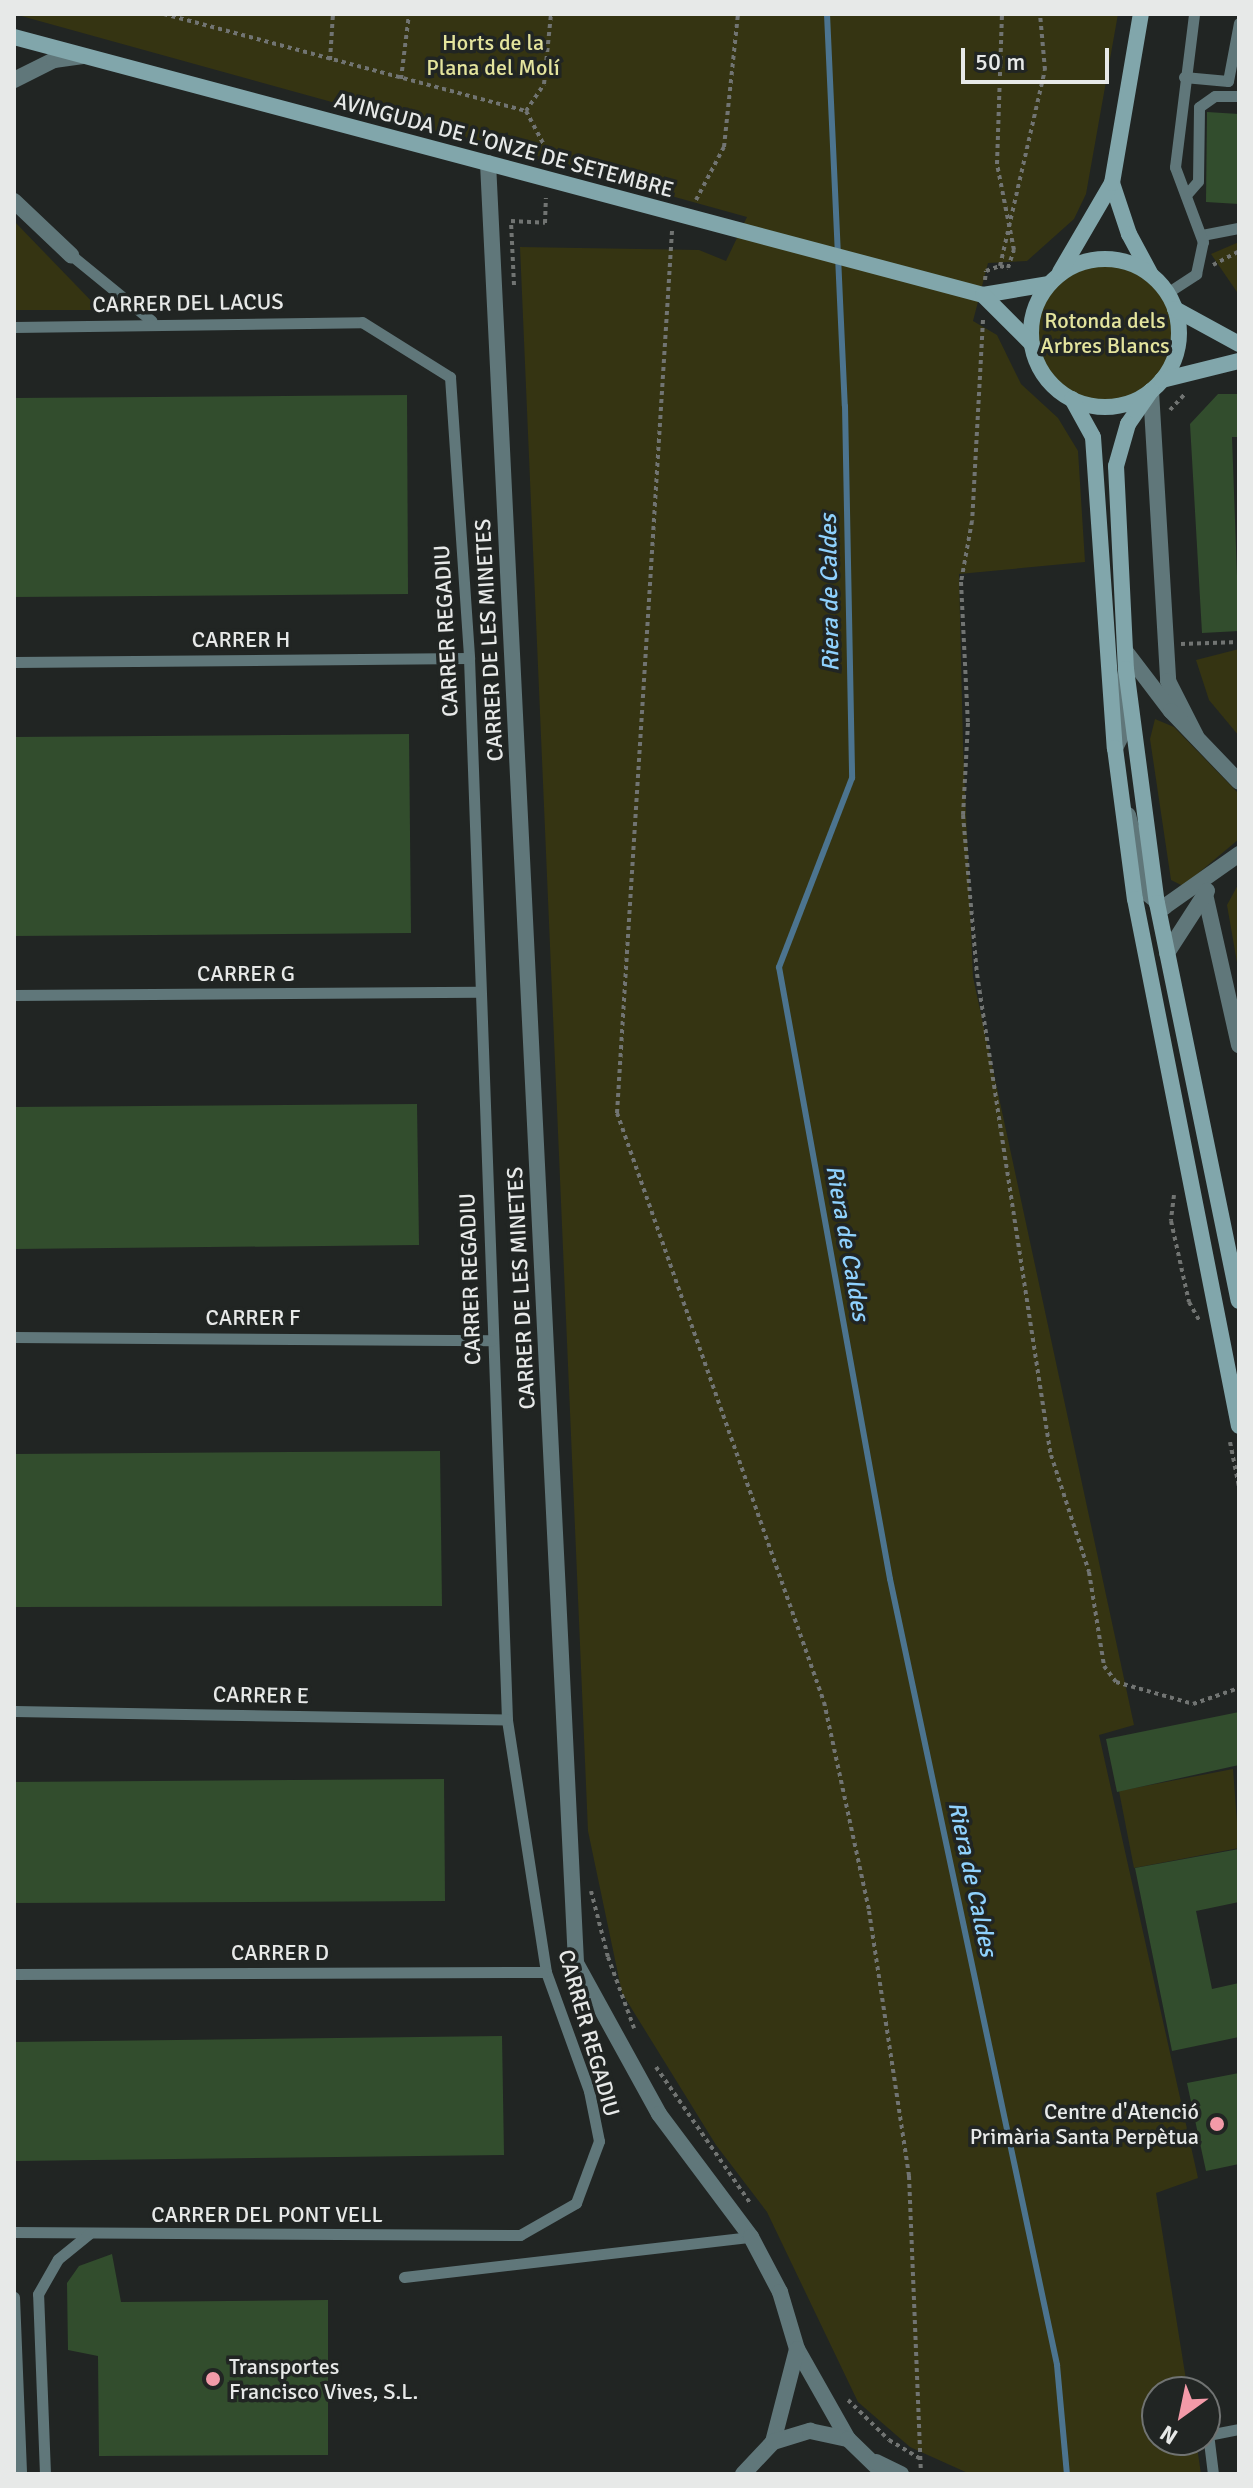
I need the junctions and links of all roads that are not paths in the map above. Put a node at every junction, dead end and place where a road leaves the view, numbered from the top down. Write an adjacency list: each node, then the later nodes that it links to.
1 (1141, 14): 10 (main road)
2 (1194, 14): 6 (lane)
3 (1239, 23): 6 (lane)
4 (14, 37): 5 (main road, AVINGUDA DE L'ONZE DE SETEMBRE)
5 (85, 56): 7 (street); 9 (main road, AVINGUDA DE L'ONZE DE SETEMBRE)
6 (1184, 77): 11 (lane)
7 (14, 80)
8 (1239, 96): 11 (lane)
9 (488, 163): 19 (main road, AVINGUDA DE L'ONZE DE SETEMBRE); 55 (street, CARRER DE LES MINETES)
10 (1112, 183): 16 (main road); 17 (main road)
11 (1186, 195): 14 (lane)
12 (14, 201): 15 (street)
13 (1239, 228): 14 (lane)
14 (1202, 235): 18 (lane)
15 (71, 255): 21 (lane)
16 (1151, 274): 17 (main road); 18 (main road)
17 (1053, 280): 19 (main road, AVINGUDA DE L'ONZE DE SETEMBRE); 24 (main road)
18 (1167, 293): 20 (main road)
19 (983, 295): 24 (main road)
20 (1175, 309): 25 (main road); 27 (main road)
21 (152, 321): 22 (lane, CARRER DEL LACUS); 23 (lane, CARRER DEL LACUS)
22 (362, 322): 30 (lane, CARRER REGADIU)
23 (14, 327)
24 (1032, 344): 28 (main road)
25 (1239, 344)
26 (1239, 361): 27 (main road)
27 (1157, 385): 28 (main road); 29 (main road); 33 (street)
28 (1072, 399): 34 (main road)
29 (1126, 652): 32 (main road); 33 (street)
30 (469, 658): 31 (lane, CARRER H); 41 (lane, CARRER REGADIU)
31 (14, 662)
32 (1126, 669): 34 (street); 39 (main road)
33 (1196, 736): 35 (street)
34 (1115, 748): 36 (main road)
35 (1239, 782)
36 (1120, 800): 39 (street); 47 (main road)
37 (1234, 860): 38 (street); 39 (street)
38 (1205, 894): 40 (street); 43 (street)
39 (1161, 905): 40 (main road)
40 (1167, 953): 44 (main road)
41 (479, 992): 42 (lane, CARRER G); 46 (lane, CARRER REGADIU)
42 (14, 995)
43 (1239, 1045)
44 (1239, 1301)
45 (14, 1337): 46 (lane, CARRER F)
46 (492, 1340): 49 (lane, CARRER REGADIU)
47 (1239, 1426)
48 (14, 1711): 49 (lane, CARRER E)
49 (507, 1720): 50 (lane, CARRER REGADIU)
50 (546, 1972): 51 (lane, CARRER D); 54 (lane, CARRER REGADIU)
51 (14, 1974)
52 (14, 2232): 53 (lane, CARRER DEL PONT VELL)
53 (89, 2234): 54 (lane, CARRER DEL PONT VELL); 64 (lane)
54 (520, 2235)
55 (751, 2237): 56 (lane); 58 (street, CARRER DE LES MINETES)
56 (404, 2277)
57 (14, 2297): 62 (lane)
58 (797, 2349): 60 (street, CARRER DE LES MINETES); 61 (street)
59 (1239, 2429): 67 (lane)
60 (848, 2439): 61 (street); 63 (street)
61 (773, 2442): 65 (street)
62 (18, 2468)
63 (880, 2468): 66 (street)
64 (45, 2474)
65 (743, 2474)
66 (901, 2474)
67 (1213, 2474)

